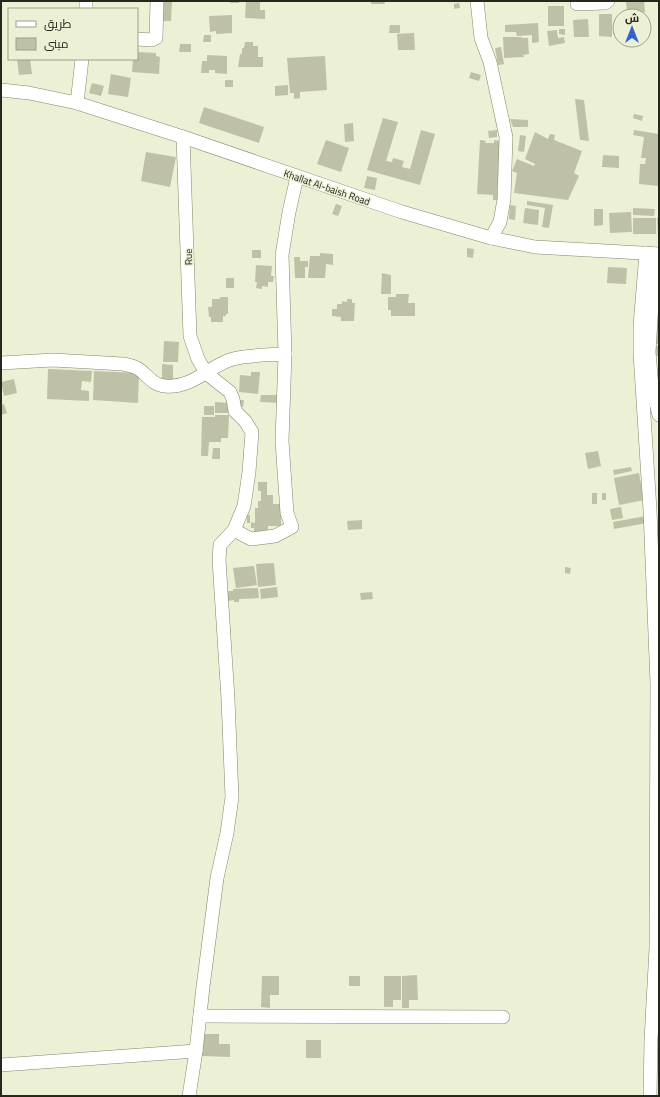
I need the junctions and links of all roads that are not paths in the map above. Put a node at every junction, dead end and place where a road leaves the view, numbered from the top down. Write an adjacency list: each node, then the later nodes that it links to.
1 (157, 1): 5 (street)
2 (477, 1): 11 (street)
3 (608, 1): 4 (street)
4 (577, 4)
5 (138, 39)
6 (82, 60): 8 (street)
7 (1, 90): 8 (street, Khallat Al-baish Road)
8 (77, 103): 9 (street, Khallat Al-baish Road)
9 (183, 137): 10 (street, Khallat Al-baish Road); 15 (street, Rue)
10 (298, 177): 11 (street, Khallat Al-baish Road); 13 (street)
11 (491, 238): 12 (street, Khallat Al-baish Road)
12 (653, 254): 16 (street); 20 (street)
13 (285, 354): 15 (street); 17 (street)
14 (1, 363): 15 (street)
15 (206, 373): 17 (street)
16 (659, 415)
17 (234, 530): 18 (street)
18 (200, 1016): 19 (street); 21 (street)
19 (503, 1017)
20 (655, 1040): 24 (street)
21 (196, 1051): 22 (street); 23 (street)
22 (1, 1065)
23 (189, 1096)
24 (650, 1096)

